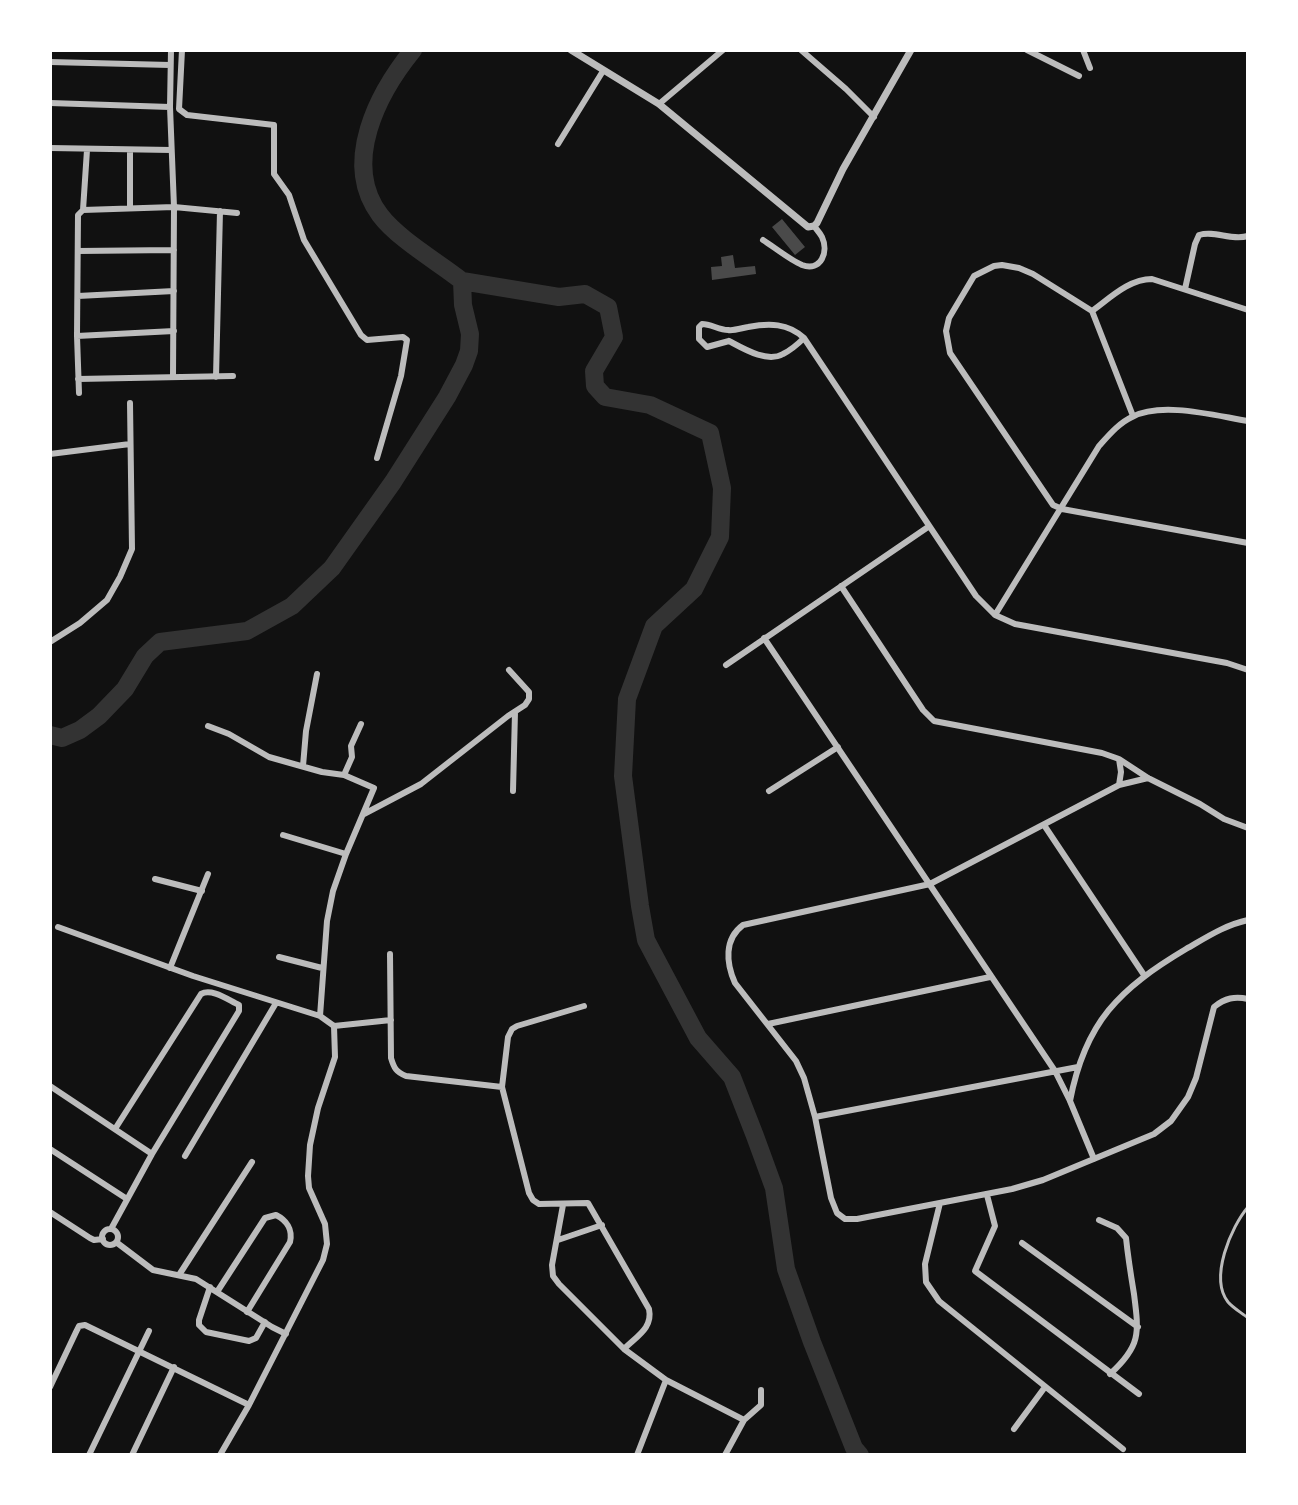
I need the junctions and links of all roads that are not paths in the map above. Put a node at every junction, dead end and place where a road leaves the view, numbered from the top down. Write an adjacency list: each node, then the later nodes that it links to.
1 (171, 50): 10 (street)
2 (182, 50): 53 (street)
3 (571, 50): 12 (street)
4 (723, 50): 15 (street)
5 (801, 50): 17 (street)
6 (911, 50): 17 (street)
7 (1027, 50): 13 (street)
8 (1083, 50): 11 (street)
9 (50, 62): 10 (street)
10 (170, 65): 16 (street)
11 (1090, 68)
12 (603, 71): 15 (street); 18 (street)
13 (1079, 76)
14 (50, 103): 16 (street)
15 (659, 104): 28 (street)
16 (170, 107): 22 (street)
17 (874, 117): 28 (street)
18 (558, 144)
19 (50, 148): 20 (street)
20 (87, 150): 21 (street); 25 (street)
21 (130, 150): 22 (street); 24 (street)
22 (171, 150): 23 (street)
23 (174, 207): 24 (street); 26 (street); 31 (street)
24 (130, 208): 25 (street)
25 (83, 210): 32 (street)
26 (220, 211): 27 (street); 45 (street)
27 (237, 213)
28 (814, 226): 30 (street)
29 (1248, 236): 33 (street)
30 (763, 240)
31 (174, 250): 32 (street); 34 (street)
32 (78, 251): 35 (street)
33 (1185, 289): 36 (street); 37 (street)
34 (174, 291): 35 (street); 38 (street)
35 (78, 296): 40 (street)
36 (1248, 310)
37 (1092, 311): 49 (street); 54 (street)
38 (174, 331): 40 (street); 43 (street)
39 (729, 331): 41 (street); 42 (street); 42 (street)
40 (77, 336): 46 (street)
41 (804, 338): 42 (street); 55 (street)
42 (729, 341)
43 (173, 376): 45 (street); 46 (street)
44 (233, 376): 45 (street)
45 (216, 377)
46 (78, 379): 47 (street)
47 (79, 393)
48 (130, 403): 51 (street)
49 (1133, 416): 50 (street); 54 (street)
50 (1248, 421)
51 (130, 444): 52 (street); 60 (street)
52 (50, 454)
53 (377, 458)
54 (1062, 509): 56 (street); 58 (street)
55 (928, 527): 57 (street); 58 (street)
56 (1248, 543)
57 (841, 586): 59 (street); 69 (street)
58 (995, 615): 63 (street)
59 (764, 638): 61 (street); 68 (street)
60 (50, 642)
61 (726, 665)
62 (509, 670): 65 (street)
63 (1248, 670)
64 (317, 674): 70 (street)
65 (515, 712): 74 (street); 76 (street)
66 (361, 724): 71 (street)
67 (208, 726): 70 (street)
68 (838, 747): 75 (street); 83 (street)
69 (1119, 759): 72 (street); 73 (street)
70 (303, 766): 71 (street)
71 (344, 775): 76 (street)
72 (1148, 778): 73 (street); 78 (street)
73 (1119, 785): 77 (street)
74 (513, 791)
75 (769, 791)
76 (364, 814): 80 (street)
77 (1044, 825): 83 (street); 91 (street)
78 (1248, 828)
79 (283, 835): 80 (street)
80 (346, 854): 90 (street)
81 (208, 874): 84 (street)
82 (155, 879): 84 (street)
83 (930, 884): 92 (street); 98 (street)
84 (202, 891): 89 (street)
85 (1248, 920): 91 (street)
86 (58, 927): 89 (street)
87 (390, 954): 97 (street)
88 (279, 957): 90 (street)
89 (170, 968): 94 (street)
90 (322, 968): 96 (street)
91 (1144, 975): 100 (street)
92 (990, 977): 98 (street); 101 (street)
93 (1248, 999): 110 (street)
94 (276, 1003): 96 (street); 109 (street)
95 (584, 1006): 103 (street)
96 (320, 1016): 99 (street)
97 (391, 1020): 99 (street); 103 (street)
98 (768, 1024): 105 (street)
99 (334, 1026): 133 (street)
100 (1078, 1067): 101 (street); 104 (street)
101 (1055, 1071): 104 (street); 105 (street)
102 (50, 1086): 106 (street)
103 (502, 1087): 115 (street)
104 (1070, 1101): 110 (street)
105 (815, 1117): 114 (street)
106 (115, 1129): 108 (street); 108 (street)
107 (50, 1149): 113 (street)
108 (152, 1154): 113 (street)
109 (185, 1156)
110 (1094, 1159): 112 (street)
111 (252, 1162): 125 (street)
112 (987, 1195): 114 (street); 137 (street)
113 (127, 1199): 120 (street)
114 (940, 1203): 140 (street)
115 (563, 1205): 119 (street); 122 (street)
116 (1248, 1207): 129 (lane)
117 (50, 1212): 121 (street)
118 (1099, 1220): 131 (street)
119 (602, 1225): 122 (street); 134 (street)
120 (111, 1229): 121 (street); 123 (street)
121 (103, 1239): 123 (street)
122 (558, 1240): 134 (street)
123 (116, 1242): 125 (street)
124 (1022, 1243): 131 (street)
125 (179, 1275): 126 (street)
126 (210, 1287): 127 (street); 130 (street)
127 (217, 1292): 128 (street); 128 (street)
128 (247, 1312): 130 (street)
129 (1248, 1318)
130 (265, 1322): 133 (street)
131 (1138, 1327): 137 (street)
132 (149, 1331): 135 (street)
133 (286, 1334): 143 (street)
134 (624, 1349): 138 (street)
135 (140, 1352): 136 (street); 139 (street); 147 (street)
136 (174, 1367): 143 (street); 148 (street)
137 (1110, 1374): 142 (street)
138 (666, 1380): 144 (street); 150 (street)
139 (50, 1387)
140 (1045, 1387): 145 (street); 146 (street)
141 (761, 1390): 144 (street)
142 (1139, 1394)
143 (249, 1405): 149 (street)
144 (744, 1420): 151 (street)
145 (1014, 1429)
146 (1123, 1449)
147 (89, 1455)
148 (132, 1455)
149 (220, 1455)
150 (637, 1455)
151 (725, 1455)

